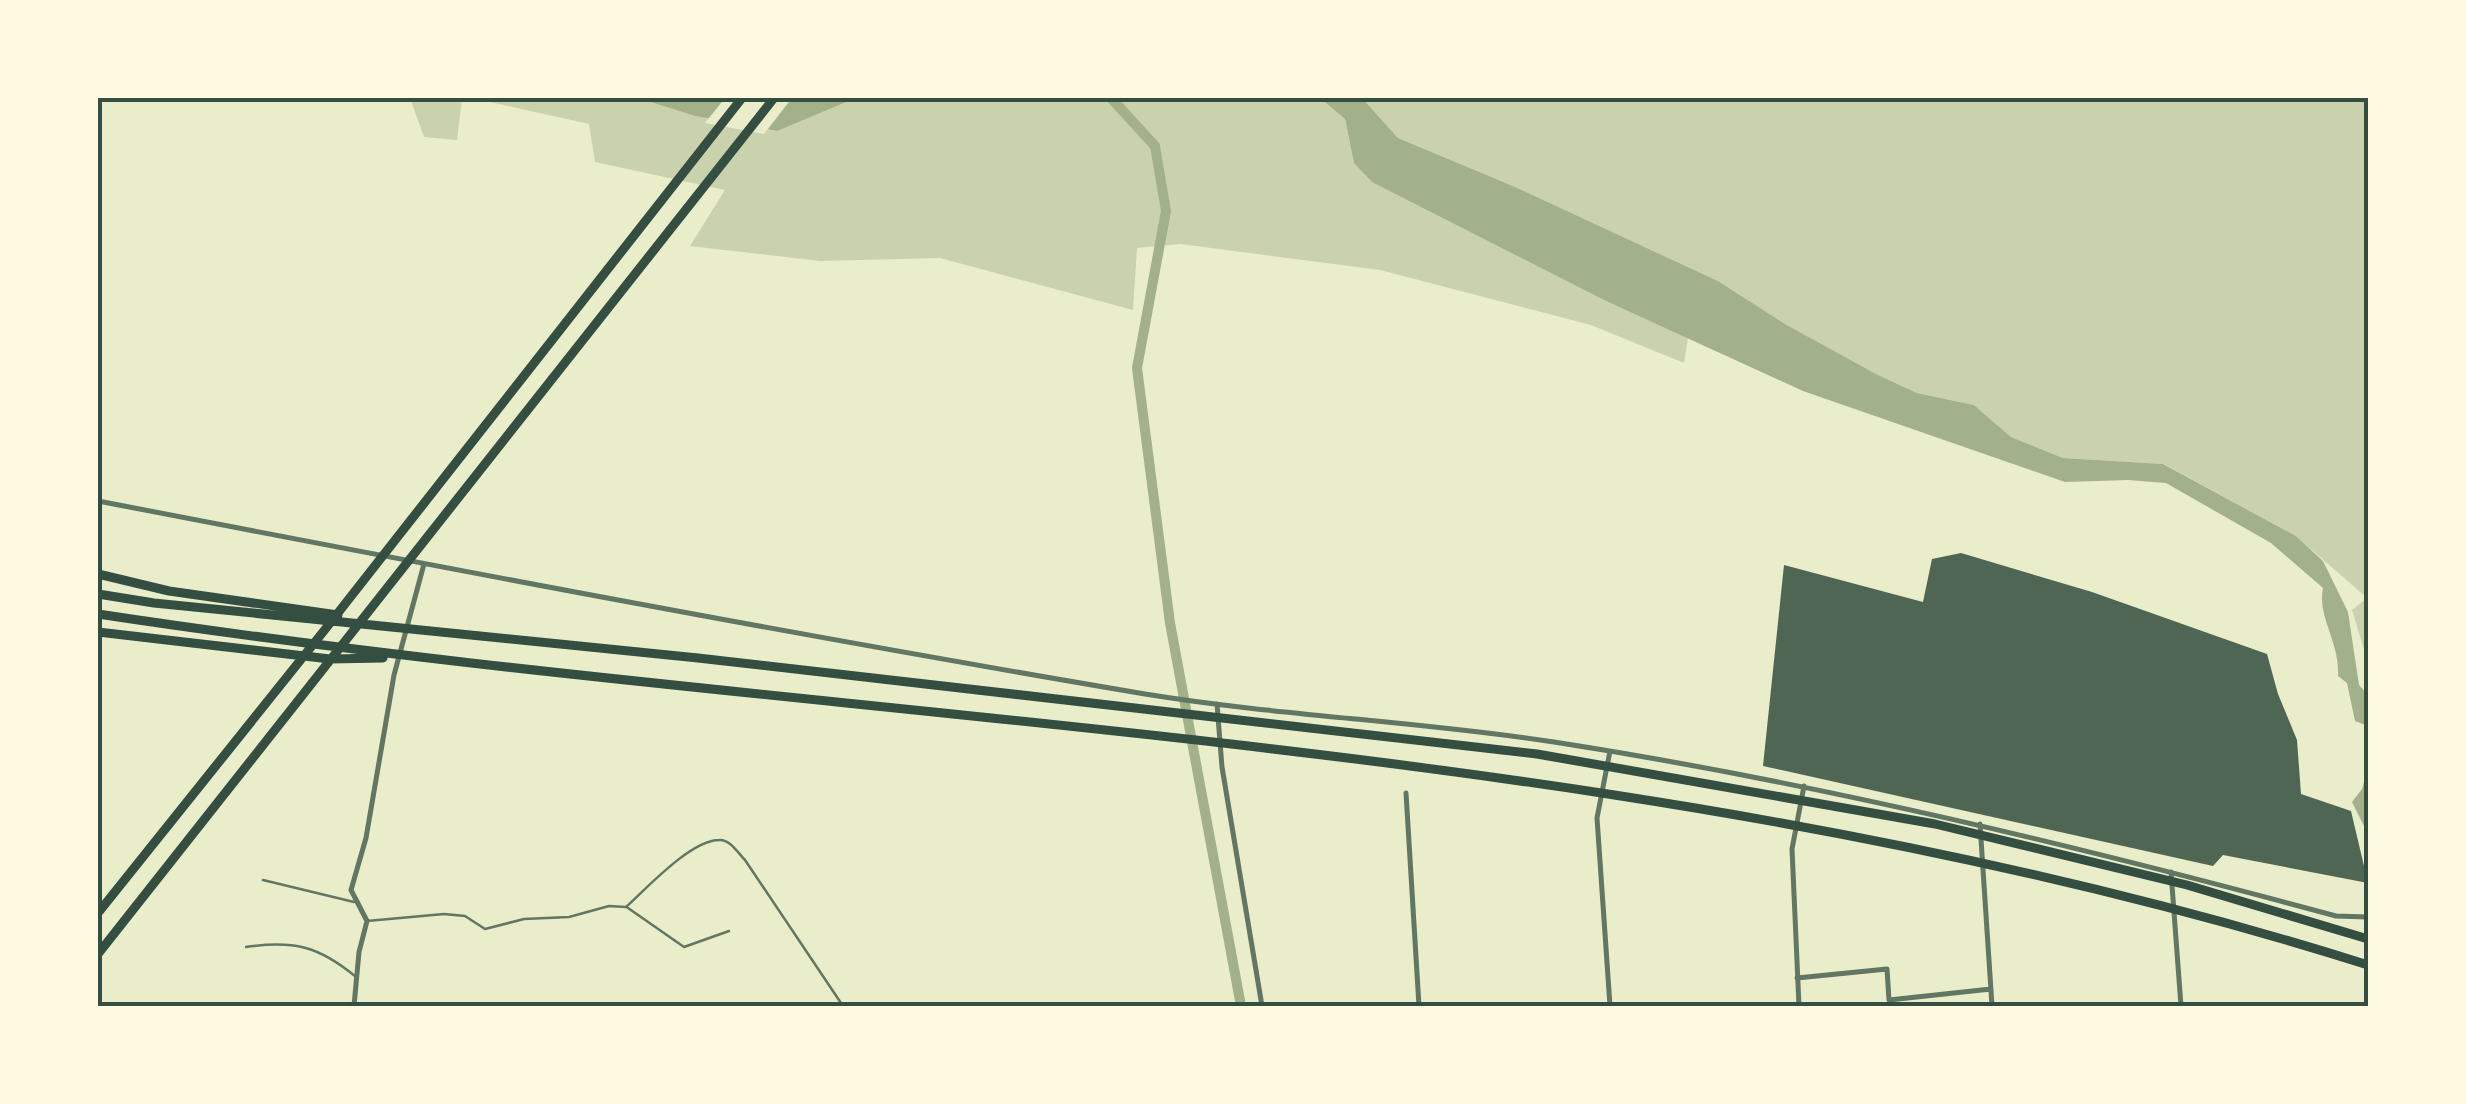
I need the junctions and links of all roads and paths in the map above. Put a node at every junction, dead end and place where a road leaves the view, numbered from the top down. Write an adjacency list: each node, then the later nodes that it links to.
1 (742, 98): 20 (highway)
2 (774, 98): 26 (highway)
3 (98, 501): 4 (street)
4 (424, 564): 11 (street); 18 (street)
5 (98, 574): 9 (highway)
6 (98, 594): 9 (highway)
7 (98, 614): 10 (highway)
8 (98, 632): 10 (highway)
9 (475, 634): 24 (highway)
10 (418, 658): 27 (highway)
11 (1216, 704): 12 (street); 33 (street)
12 (1610, 751): 13 (street); 35 (street)
13 (1804, 786): 15 (street); 29 (street)
14 (1406, 792): 34 (street)
15 (1980, 824): 16 (street); 30 (street)
16 (2171, 872): 21 (street); 38 (street)
17 (263, 880): 18 (lane)
18 (355, 902): 22 (street)
19 (626, 907): 22 (lane); 23 (lane); 32 (lane)
20 (98, 914)
21 (2368, 916)
22 (367, 921): 28 (street)
23 (728, 931)
24 (2368, 940)
25 (246, 947): 28 (lane)
26 (98, 954)
27 (2368, 965)
28 (358, 978): 31 (street)
29 (1797, 978): 30 (street); 36 (street)
30 (1991, 989): 37 (street)
31 (354, 1006)
32 (843, 1006)
33 (1262, 1006)
34 (1419, 1006)
35 (1610, 1006)
36 (1799, 1006)
37 (1992, 1006)
38 (2181, 1006)

